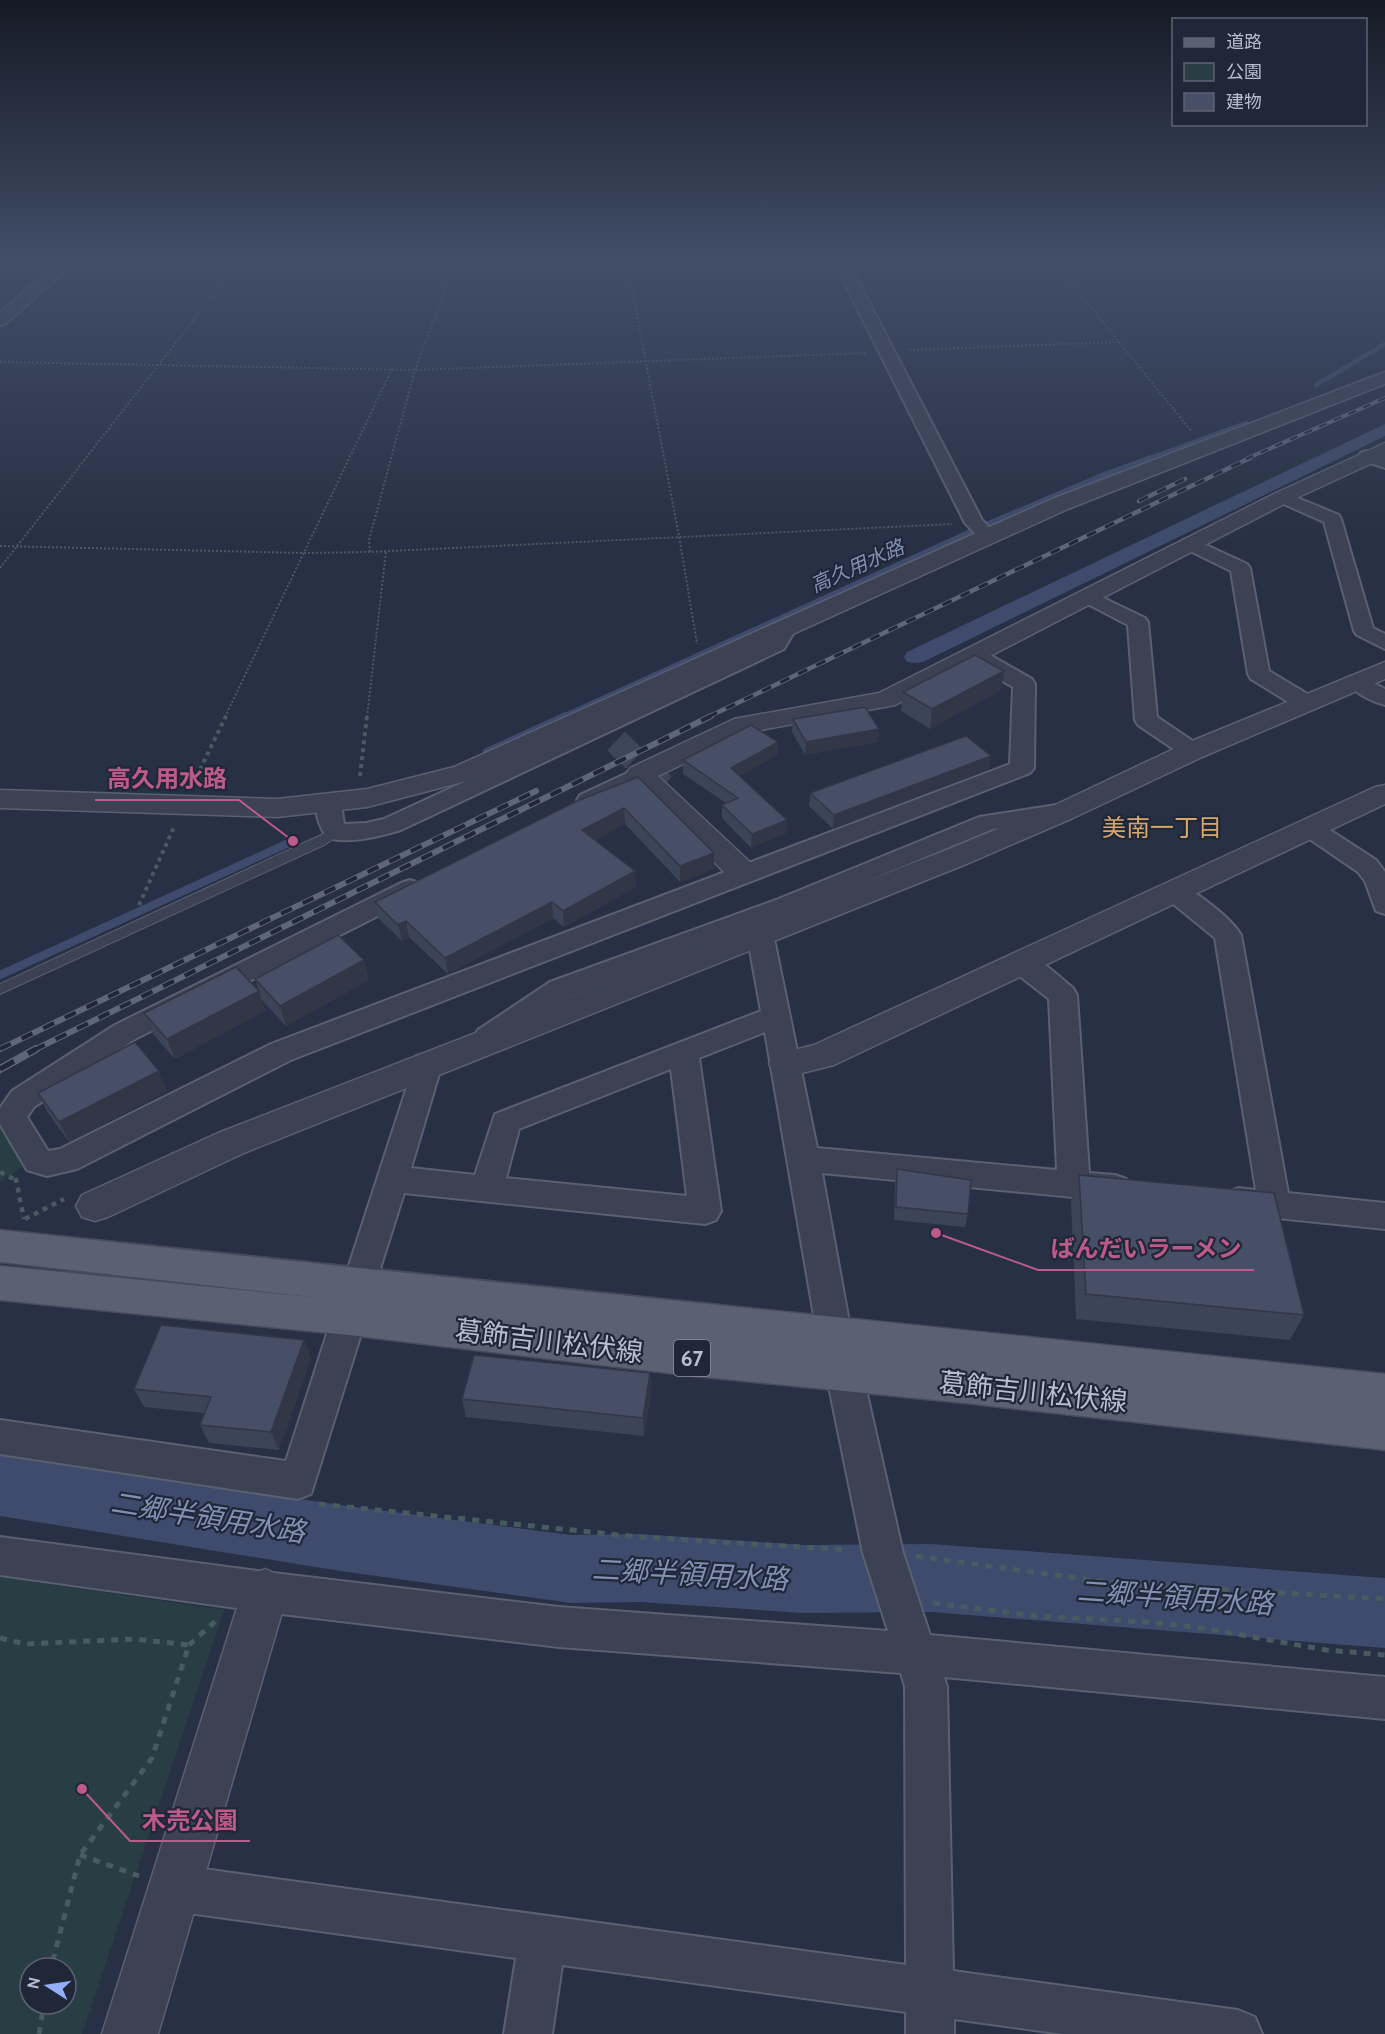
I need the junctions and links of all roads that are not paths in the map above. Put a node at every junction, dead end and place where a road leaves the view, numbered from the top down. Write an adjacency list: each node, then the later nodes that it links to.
1 (888, 353): 7 (street)
2 (1385, 358): 4 (street)
3 (1385, 378): 4 (street)
4 (1298, 411): 7 (street)
5 (1379, 456): 6 (street)
6 (1283, 497): 8 (street); 11 (street)
7 (979, 528): 10 (street)
8 (1191, 544): 9 (street); 15 (street)
9 (1089, 597): 12 (street); 16 (street)
10 (788, 625): 20 (street); 24 (street)
11 (1385, 643)
12 (975, 656): 17 (street); 25 (street)
13 (1371, 676): 14 (street); 15 (street)
14 (1385, 698)
15 (1306, 704): 16 (street)
16 (1192, 751): 22 (street)
17 (640, 774): 21 (street); 25 (street)
18 (1385, 793): 23 (street)
19 (0, 799): 20 (street)
20 (329, 804): 24 (street)
21 (567, 811)
22 (1063, 812): 29 (street); 30 (street)
23 (1310, 828): 27 (street); 28 (street)
24 (336, 832): 32 (lane)
25 (752, 876): 26 (street); 29 (street)
26 (430, 879)
27 (1175, 892): 31 (street); 45 (street)
28 (1385, 905)
29 (785, 906): 34 (street)
30 (760, 934): 33 (street); 34 (street)
31 (1022, 963): 37 (street); 40 (street)
32 (0, 989)
33 (776, 1016): 35 (street); 37 (street)
34 (474, 1046): 36 (street)
35 (684, 1052): 41 (street); 41 (street)
36 (427, 1064): 39 (street); 44 (street)
37 (786, 1064): 38 (street)
38 (804, 1158): 40 (street); 50 (street)
39 (392, 1179): 41 (street); 49 (street)
40 (1074, 1184): 42 (street)
41 (487, 1189)
42 (1145, 1191)
43 (1215, 1198): 45 (street)
44 (80, 1202)
45 (1274, 1204): 46 (street)
46 (1385, 1216)
47 (0, 1246): 49 (main road, 葛飾吉川松伏線 / 67)
48 (0, 1283): 49 (main road, 葛飾吉川松伏線 / 67)
49 (354, 1301): 50 (main road, 葛飾吉川松伏線 / 67); 51 (main road, 葛飾吉川松伏線 / 67); 54 (street)
50 (834, 1333): 52 (main road, 葛飾吉川松伏線 / 67)
51 (844, 1372): 53 (main road, 葛飾吉川松伏線 / 67); 57 (street)
52 (1385, 1393)
53 (1385, 1430)
54 (0, 1437)
55 (0, 1556): 56 (street)
56 (265, 1592): 57 (street); 59 (street)
57 (899, 1600): 58 (street); 61 (street)
58 (1385, 1698)
59 (174, 1887): 60 (street); 62 (street)
60 (543, 1938): 61 (street); 63 (street)
61 (930, 2013): 64 (street)
62 (130, 2034)
63 (528, 2034)
64 (1238, 2034)

